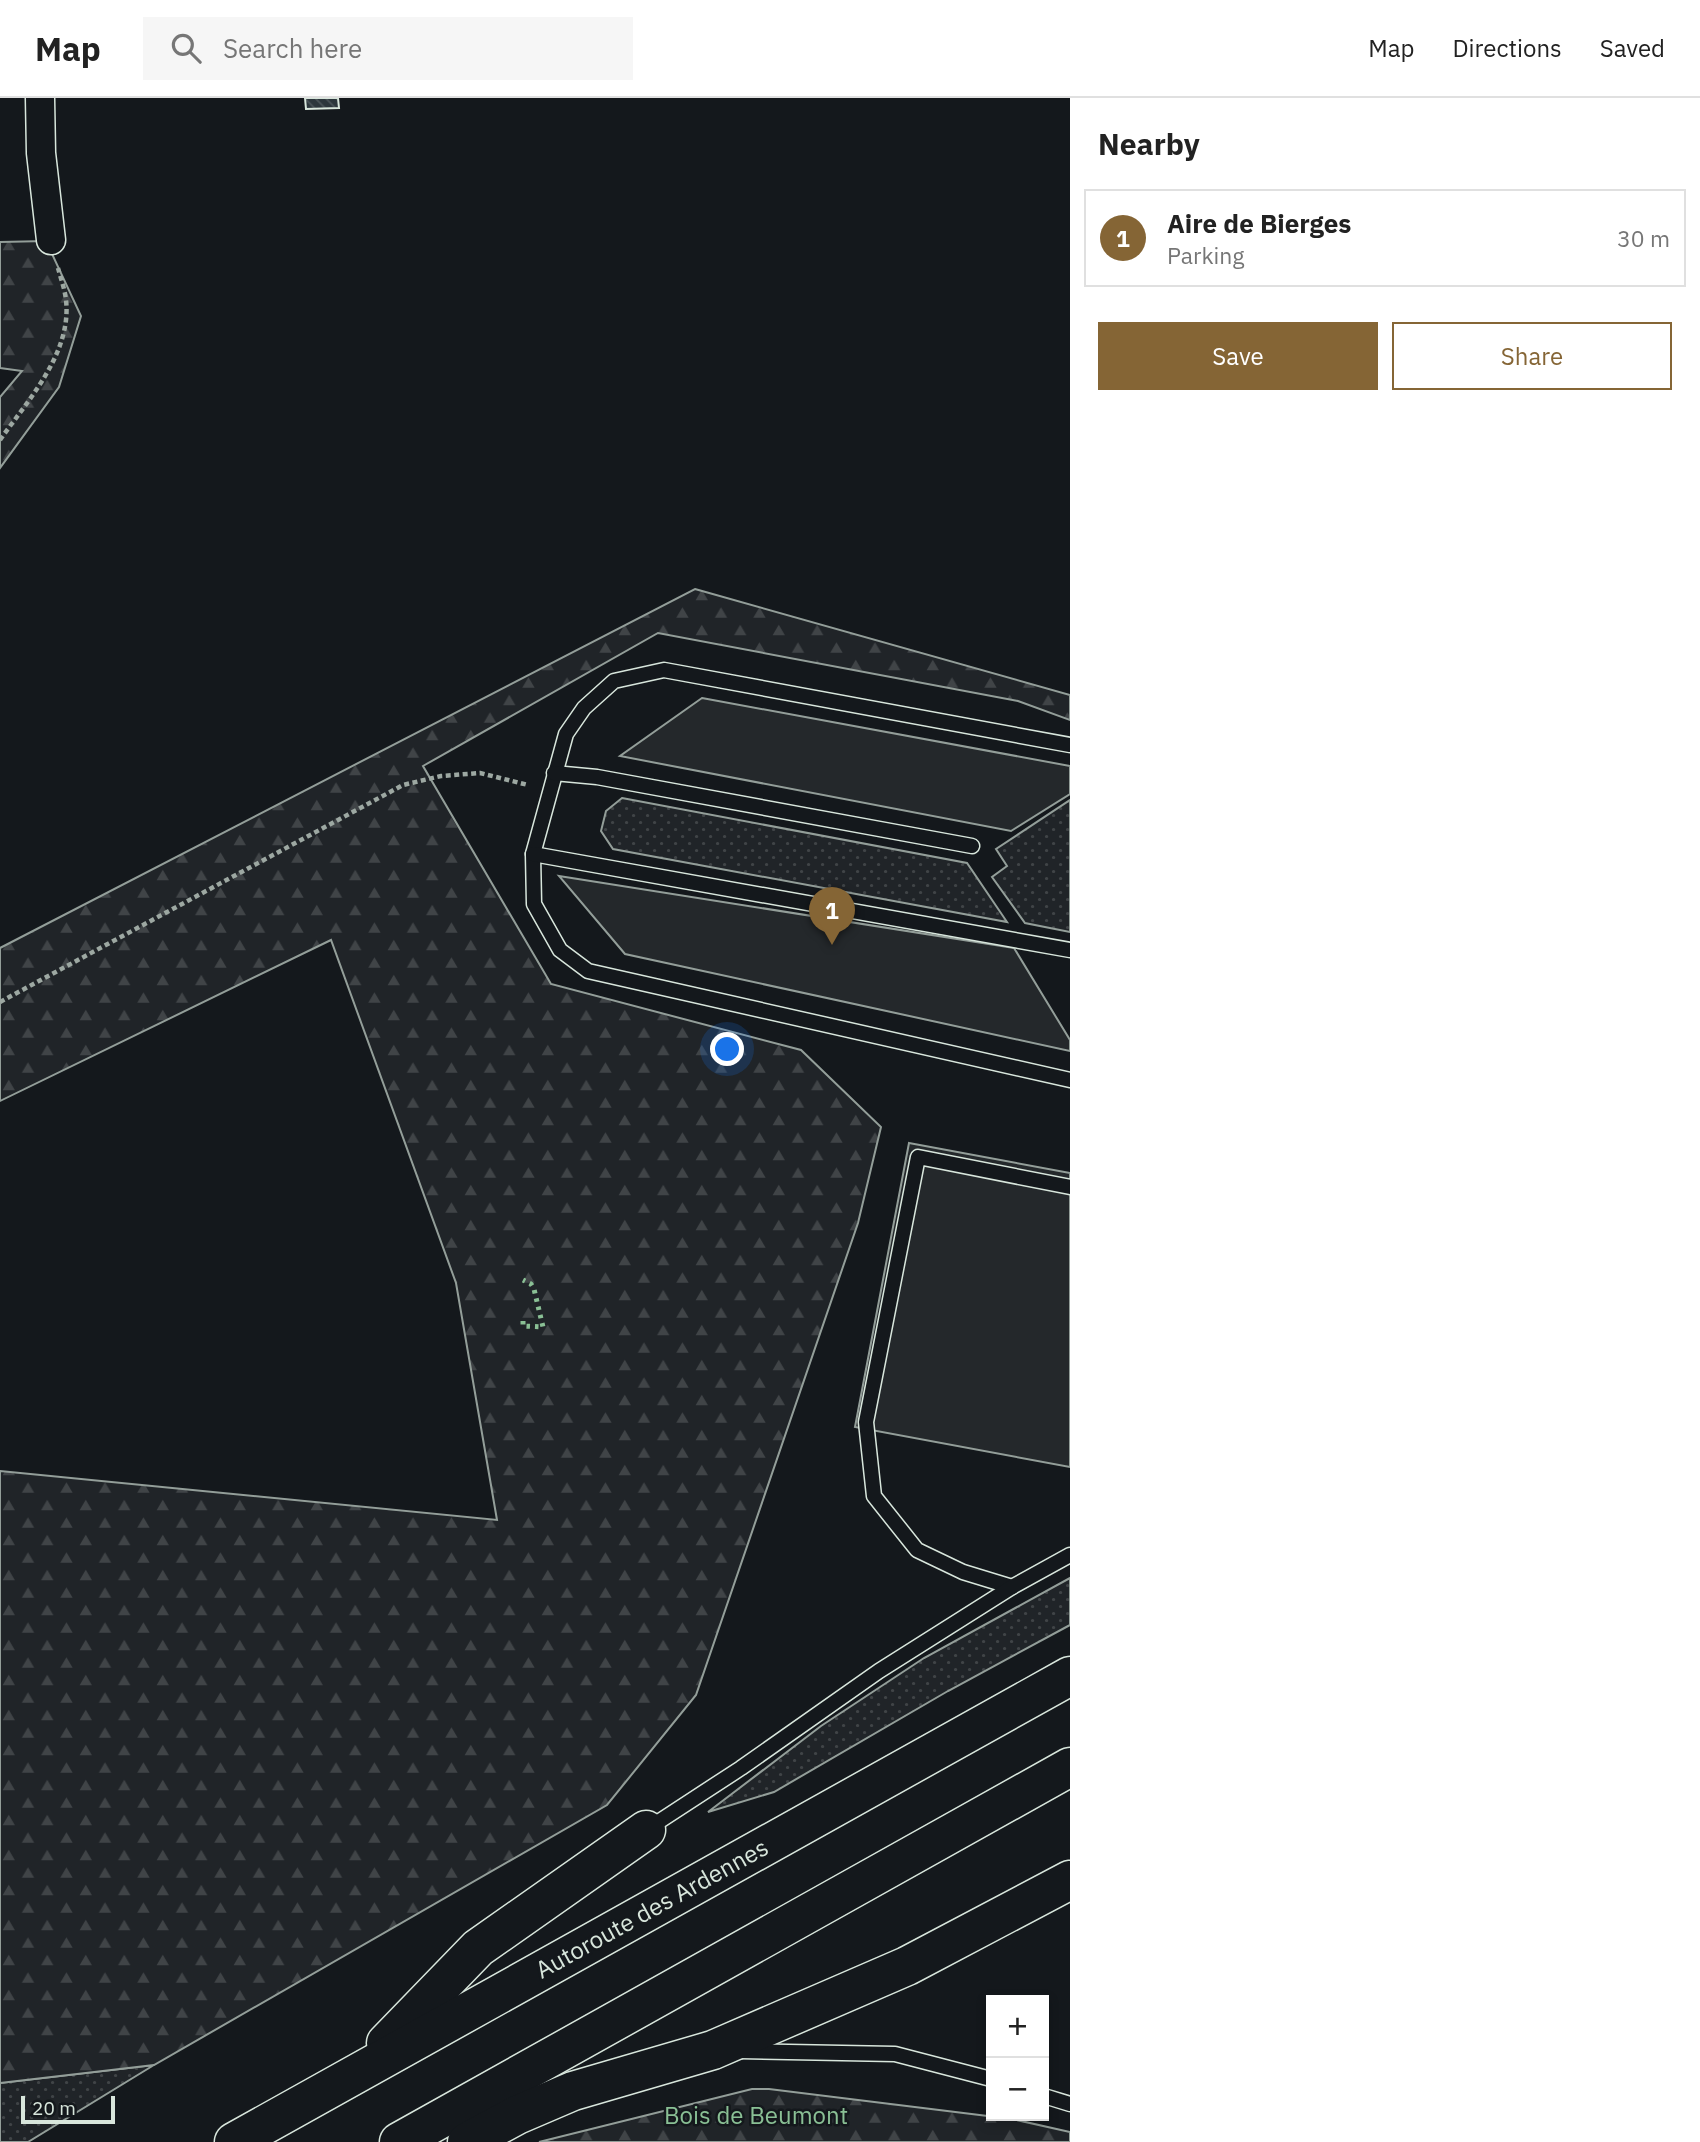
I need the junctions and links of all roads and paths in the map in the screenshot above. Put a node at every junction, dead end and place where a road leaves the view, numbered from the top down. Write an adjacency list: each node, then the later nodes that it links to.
1 (40, 98): 2 (street)
2 (51, 240): 3 (path)
3 (0, 440)
4 (1070, 745): 5 (lane)
5 (554, 773): 6 (lane); 7 (lane)
6 (550, 790): 8 (lane); 10 (path)
7 (972, 846)
8 (533, 853): 9 (lane); 11 (lane)
9 (1070, 950)
10 (0, 1002)
11 (1070, 1080)
12 (1070, 1186): 14 (lane)
13 (1070, 1555): 14 (lane)
14 (1012, 1587): 17 (lane)
15 (1070, 1676): 20 (highway, Autoroute des Ardennes)
16 (1070, 1767): 25 (highway)
17 (646, 1830): 20 (highway)
18 (1070, 1880): 19 (highway)
19 (713, 2050): 21 (lane); 26 (highway)
20 (357, 2073): 24 (highway, Autoroute des Ardennes)
21 (986, 2078)
22 (1049, 2098): 23 (lane)
23 (1070, 2104)
24 (234, 2142)
25 (399, 2142)
26 (467, 2142)

